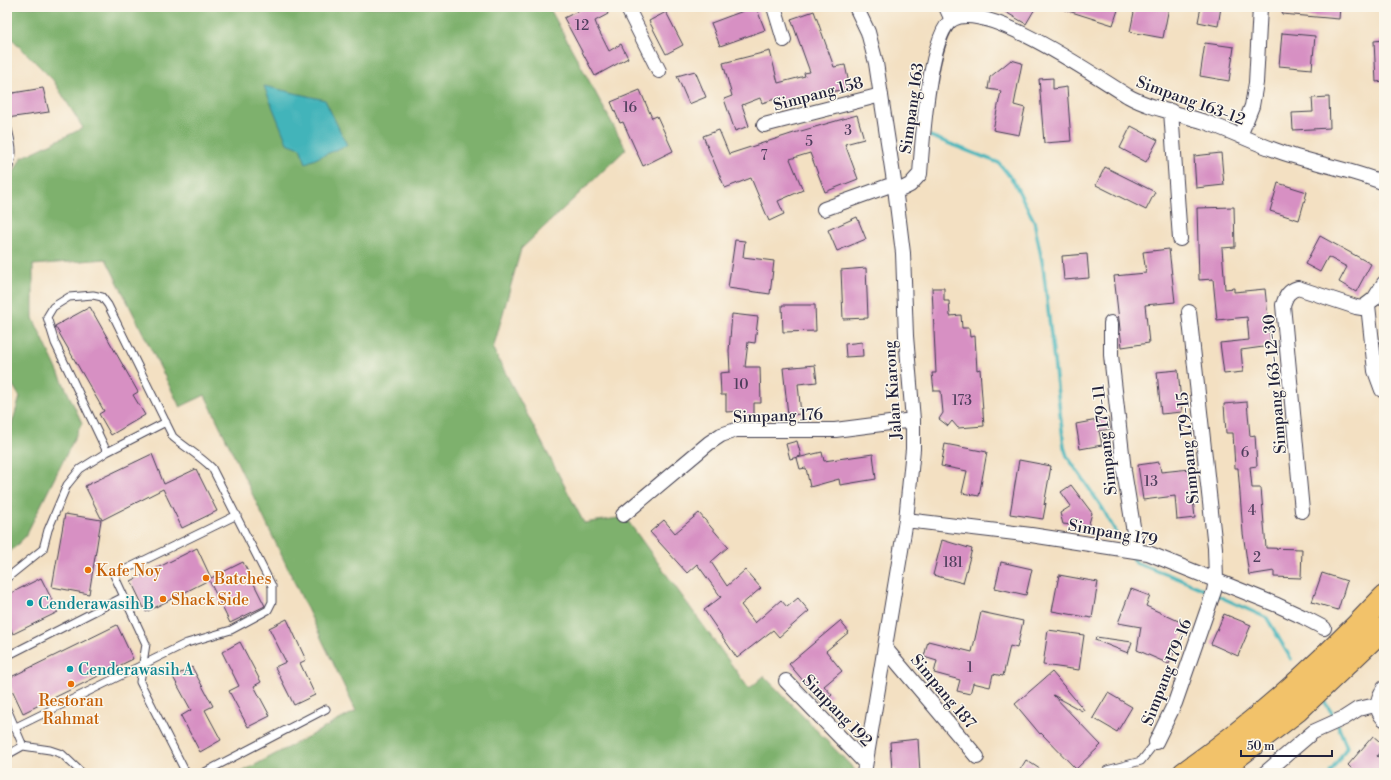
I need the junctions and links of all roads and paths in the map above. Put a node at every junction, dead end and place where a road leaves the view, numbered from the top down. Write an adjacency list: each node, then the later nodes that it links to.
1 (627, 7): 8 (street)
2 (774, 7): 7 (street)
3 (856, 7): 9 (street, Jalan Kiarong)
4 (946, 7): 6 (street)
5 (1260, 7): 13 (street)
6 (952, 20): 10 (street, Simpang 163-12); 16 (street, Simpang 163)
7 (784, 40)
8 (659, 71)
9 (881, 95): 11 (street, Simpang 158); 16 (street, Jalan Kiarong)
10 (1171, 111): 13 (street, Simpang 163-12); 18 (street)
11 (764, 125)
12 (8, 129): 14 (lane)
13 (1240, 136): 15 (street, Simpang 163-12)
14 (7, 171)
15 (1384, 183)
16 (895, 188): 17 (street, Simpang 163); 24 (street, Jalan Kiarong)
17 (824, 209)
18 (1180, 239)
19 (1384, 283): 20 (street)
20 (1368, 305): 23 (street); 27 (street, Simpang 163-12-30)
21 (1189, 312): 33 (street, Simpang 179-15)
22 (1111, 323): 31 (street, Simpang 179-11)
23 (1382, 390)
24 (913, 420): 29 (street, Simpang 176); 30 (street, Jalan Kiarong)
25 (166, 422): 26 (lane); 26 (lane); 28 (lane)
26 (107, 452): 32 (lane)
27 (1302, 512)
28 (237, 515): 34 (lane); 40 (lane)
29 (624, 515)
30 (906, 520): 31 (street, Simpang 179); 38 (street, Jalan Kiarong)
31 (1137, 551): 33 (street, Simpang 179)
32 (7, 578)
33 (1216, 580): 36 (street, Simpang 179); 48 (street, Simpang 179-16)
34 (123, 597): 39 (lane); 40 (lane)
35 (1384, 597): 58 (highway)
36 (1324, 628)
37 (1384, 628): 50 (highway)
38 (885, 648): 52 (street, Simpang 187); 53 (street, Jalan Kiarong)
39 (7, 656)
40 (144, 665): 47 (lane); 56 (lane)
41 (786, 681): 53 (street, Simpang 192)
42 (1384, 688): 43 (street)
43 (1376, 705): 46 (street); 61 (street)
44 (7, 709): 47 (lane)
45 (326, 709): 57 (lane)
46 (1384, 719)
47 (14, 728): 49 (lane)
48 (1156, 742): 54 (lane, Simpang 179-16)
49 (23, 746): 51 (lane); 55 (lane)
50 (1244, 753): 59 (highway); 60 (highway)
51 (7, 755)
52 (977, 757)
53 (865, 768)
54 (1107, 770)
55 (82, 773)
56 (186, 773)
57 (203, 773)
58 (1184, 773)
59 (1216, 773)
60 (1225, 773)
61 (1265, 773)

